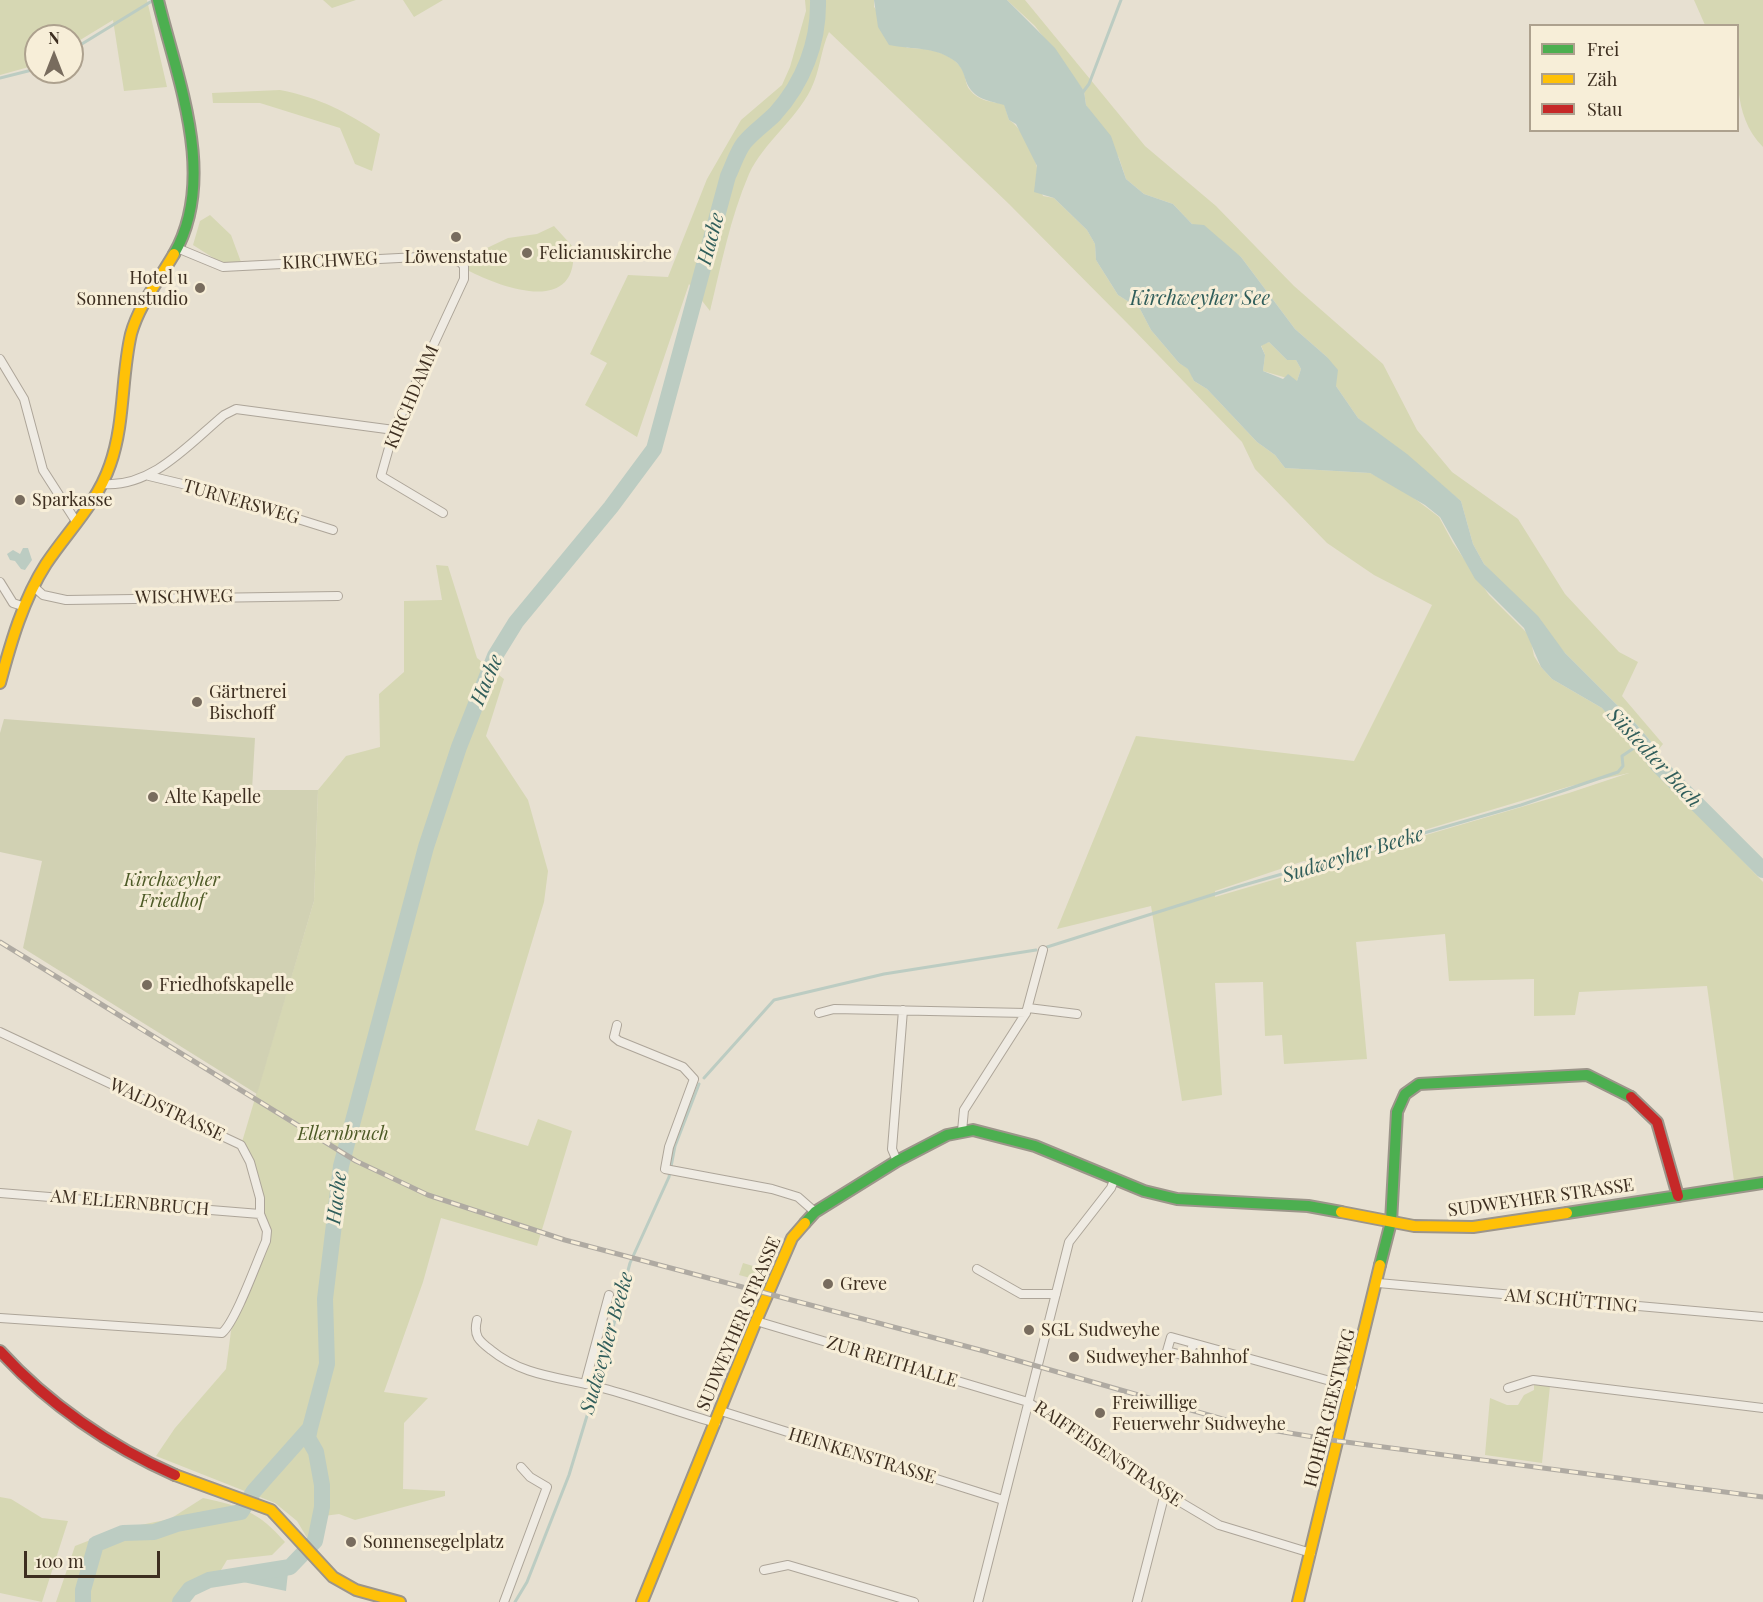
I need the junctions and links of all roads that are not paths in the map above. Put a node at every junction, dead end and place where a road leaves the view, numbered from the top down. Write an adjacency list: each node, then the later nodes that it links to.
1 (158, 0): 2 (street)
2 (177, 248): 3 (street, KIRCHWEG); 7 (street)
3 (460, 286): 5 (street, KIRCHDAMM)
4 (0, 359): 9 (street)
5 (394, 430): 6 (street); 8 (street, KIRCHDAMM)
6 (148, 476): 7 (street); 10 (street, TURNERSWEG)
7 (103, 484): 9 (street)
8 (443, 513)
9 (77, 523): 12 (street)
10 (333, 530)
11 (0, 582): 14 (street)
12 (33, 586): 13 (street, WISCHWEG); 14 (street)
13 (338, 596)
14 (22, 606): 15 (street)
15 (0, 683)
16 (1043, 950): 18 (street)
17 (903, 1010): 18 (street); 19 (street); 24 (street)
18 (1027, 1010): 20 (street); 23 (street)
19 (819, 1013)
20 (1077, 1014)
21 (617, 1024): 29 (street)
22 (0, 1032): 30 (street, WALDSTRASSE)
23 (962, 1131): 24 (street, SUDWEYHER STRASSE); 25 (street, SUDWEYHER STRASSE)
24 (897, 1161): 29 (street, SUDWEYHER STRASSE)
25 (1114, 1180): 31 (street, SUDWEYHER STRASSE); 34 (street, RAIFFEISENSTRASSE)
26 (1763, 1184): 28 (street, SUDWEYHER STRASSE)
27 (0, 1193): 30 (street, AM ELLERNBRUCH)
28 (1678, 1196): 31 (street, SUDWEYHER STRASSE); 31 (street, HOHER GEESTWEG)
29 (815, 1212): 39 (street, SUDWEYHER STRASSE)
30 (260, 1214): 37 (street, WALDSTRASSE)
31 (1391, 1222): 33 (street, HOHER GEESTWEG)
32 (977, 1269): 34 (street)
33 (1378, 1283): 36 (street, AM SCHÜTTING); 43 (street, HOHER GEESTWEG)
34 (1056, 1294): 45 (street, RAIFFEISENSTRASSE)
35 (609, 1296): 42 (street)
36 (1763, 1317)
37 (0, 1318)
38 (477, 1320): 42 (street)
39 (756, 1321): 45 (street, ZUR REITHALLE); 47 (street, SUDWEYHER STRASSE)
40 (1193, 1344): 43 (street)
41 (0, 1351): 54 (street)
42 (585, 1384): 48 (street)
43 (1352, 1387): 52 (street, HOHER GEESTWEG)
44 (1508, 1388): 46 (street)
45 (1028, 1402): 50 (street, RAIFFEISENSTRASSE); 51 (street)
46 (1763, 1408)
47 (721, 1411): 48 (street, SUDWEYHER STRASSE); 51 (street, HEINKENSTRASSE)
48 (716, 1423): 56 (street, SUDWEYHER STRASSE)
49 (521, 1467): 55 (street)
50 (1165, 1493): 52 (street, RAIFFEISENSTRASSE); 59 (street)
51 (1003, 1500): 58 (street)
52 (1311, 1554): 60 (street, HOHER GEESTWEG)
53 (764, 1570): 57 (street)
54 (400, 1602)
55 (504, 1602)
56 (642, 1602)
57 (914, 1602)
58 (978, 1602)
59 (1137, 1602)
60 (1298, 1602)

